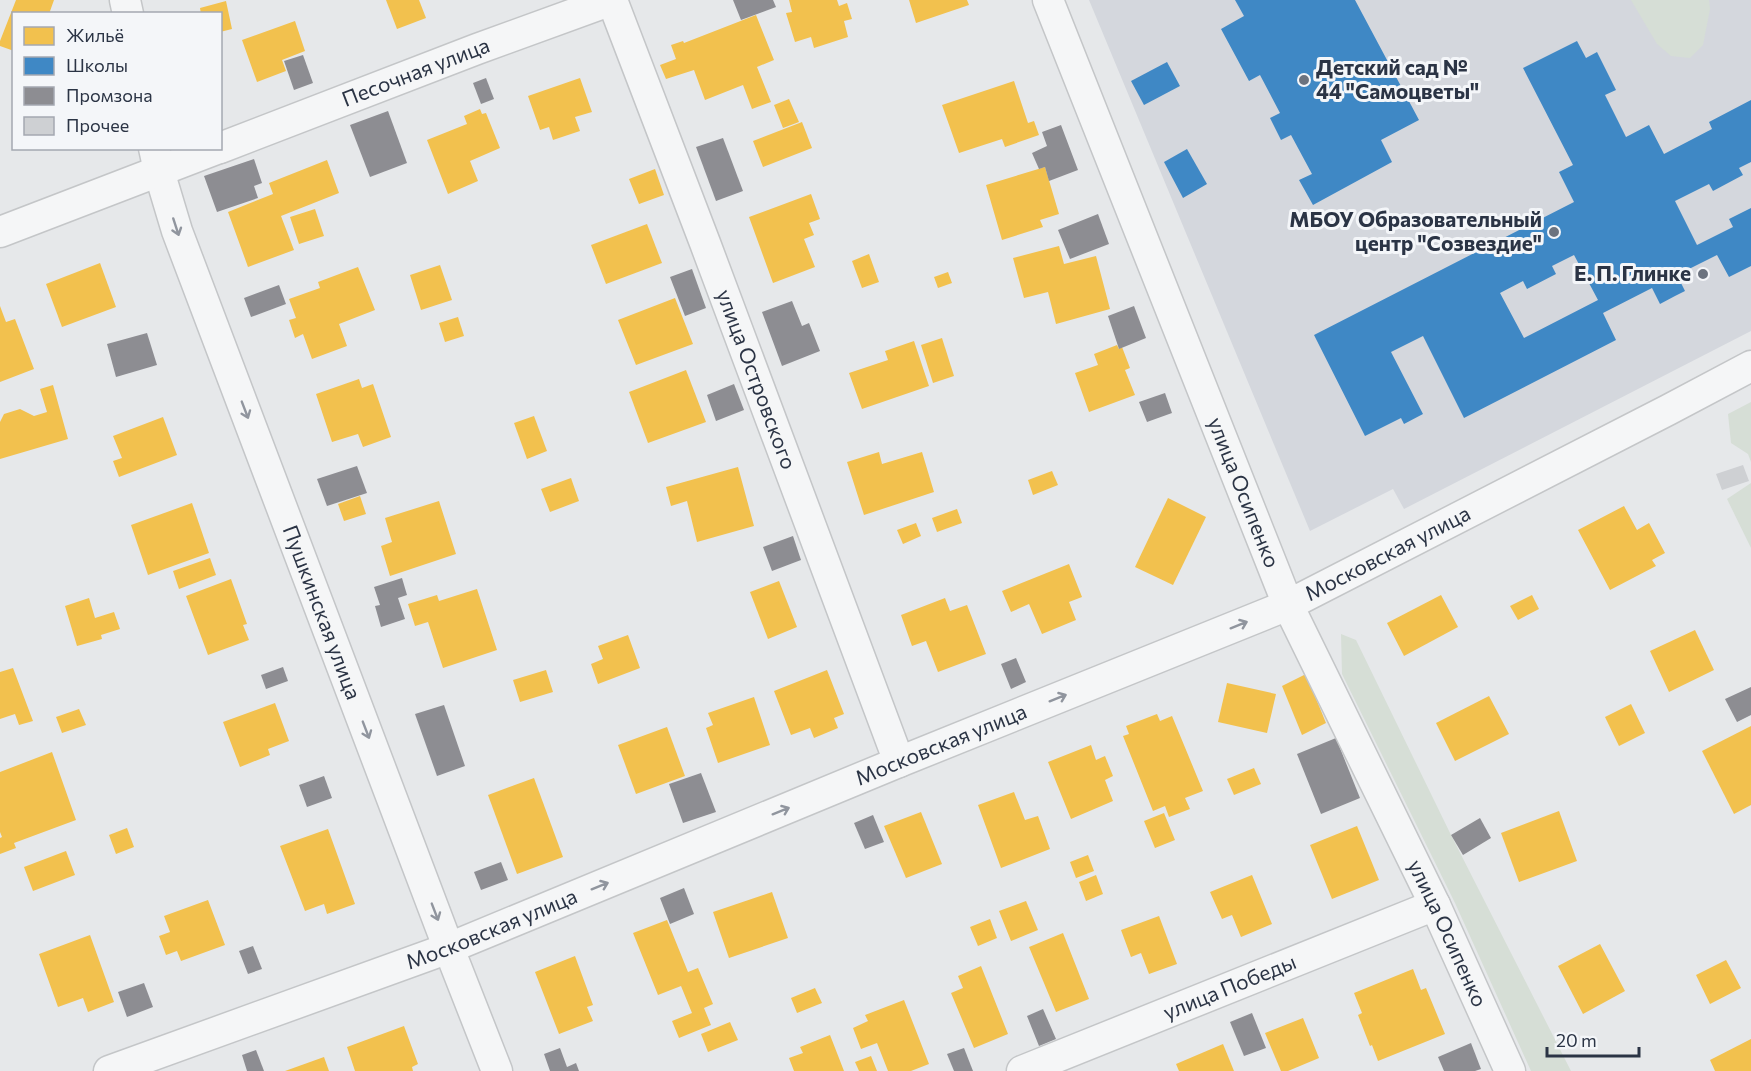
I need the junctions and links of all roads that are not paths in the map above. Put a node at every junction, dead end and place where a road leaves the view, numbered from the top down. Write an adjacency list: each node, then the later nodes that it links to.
1 (612, 0): 3 (street, Песочная улица); 9 (street, улица Островского)
2 (1048, 0): 8 (street, улица Осипенко)
3 (222, 147)
4 (210, 150): 5 (street, Песочная улица)
5 (157, 160): 6 (street, Песочная улица); 11 (street, Пушкинская улица, one-way to 11)
6 (0, 232)
7 (1751, 366): 8 (street, Московская улица)
8 (1288, 605): 9 (street, Московская улица, one-way to 8); 10 (street, улица Осипенко)
9 (899, 762): 11 (street, Московская улица, one-way to 9)
10 (1435, 905): 14 (street, улица Победы); 15 (street, улица Осипенко)
11 (449, 948): 12 (street, Московская улица); 13 (street, Пушкинская улица)
12 (109, 1071)
13 (497, 1071)
14 (1023, 1071)
15 (1510, 1071)

